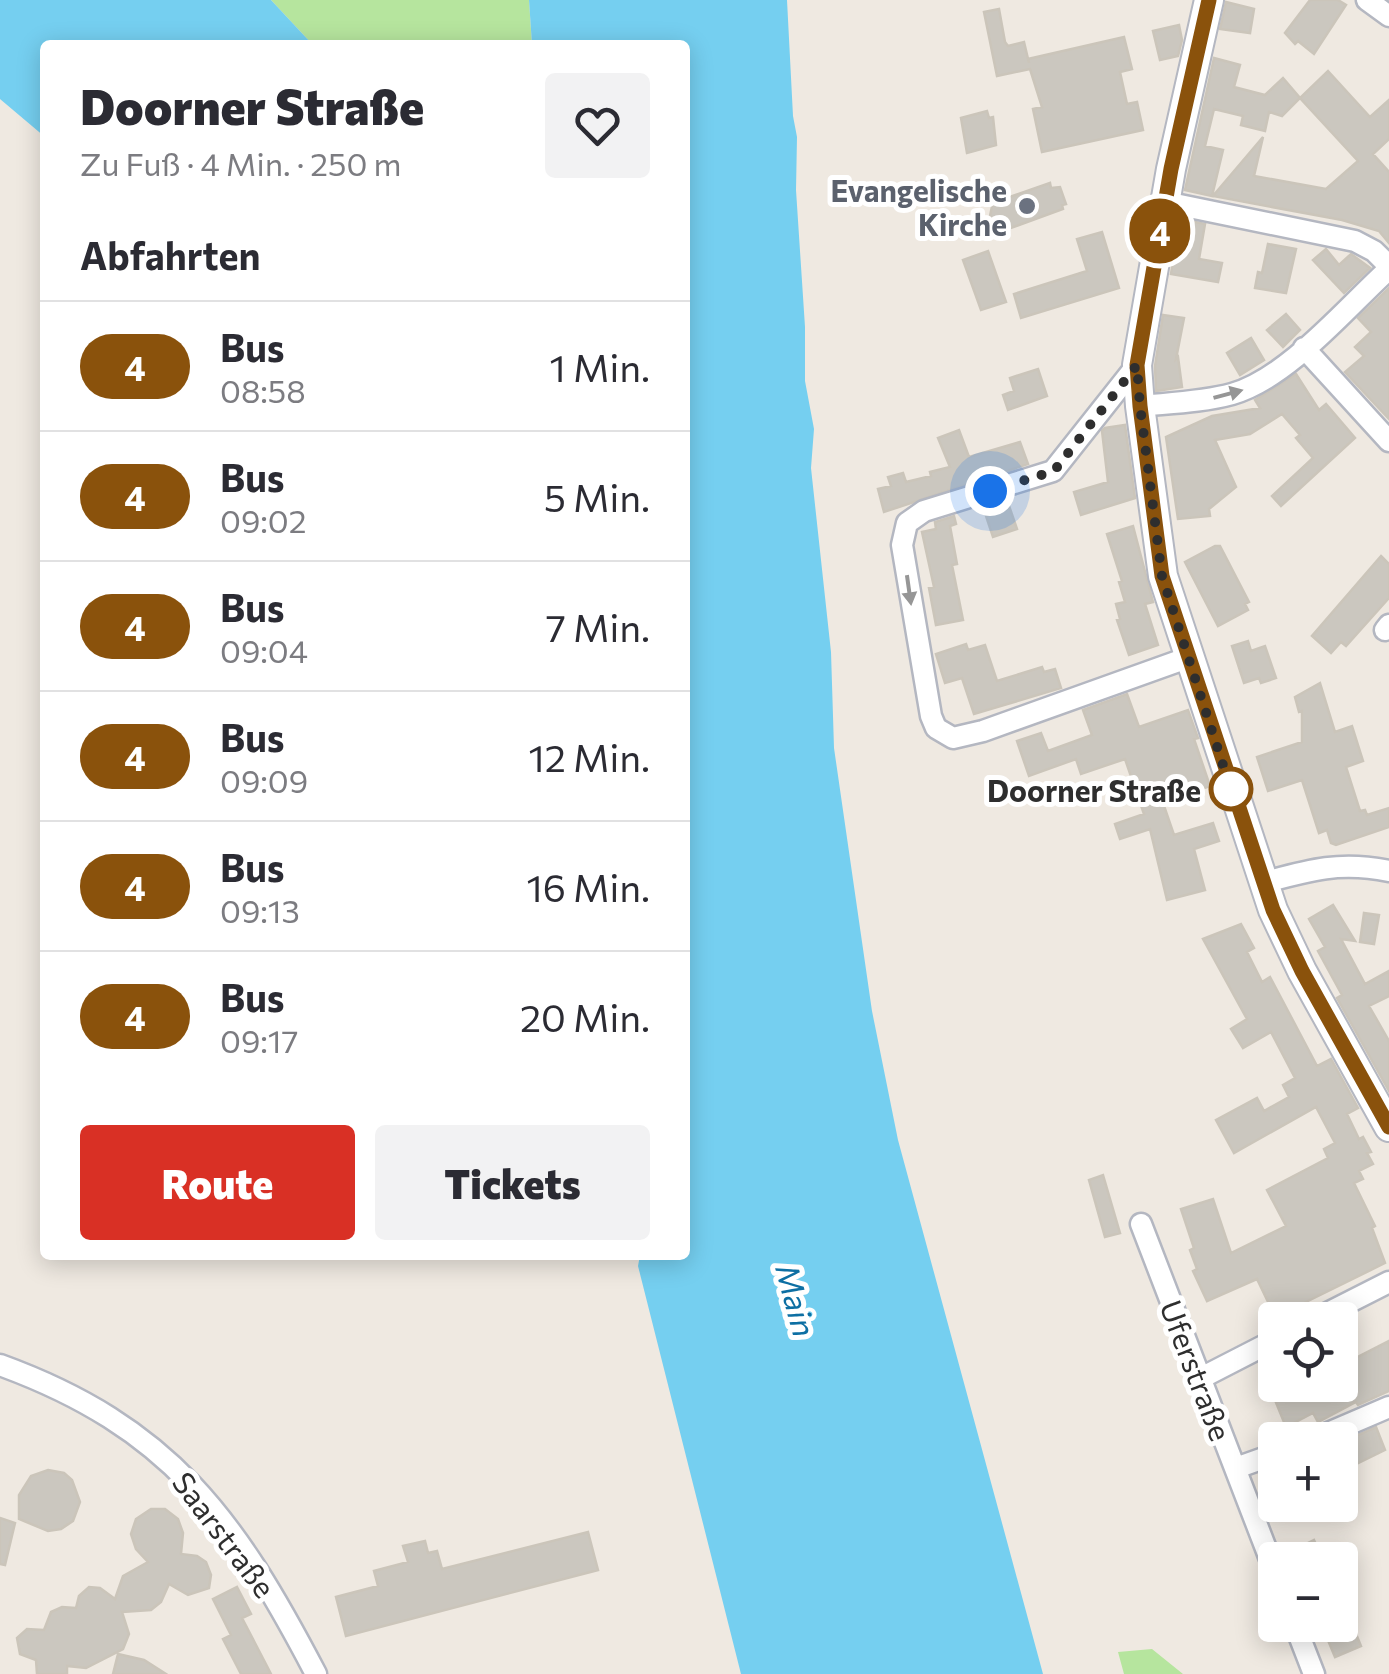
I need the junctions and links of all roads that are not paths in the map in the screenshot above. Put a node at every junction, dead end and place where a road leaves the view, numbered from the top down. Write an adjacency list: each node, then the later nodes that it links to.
1 (1209, 0): 2 (main road)
2 (1165, 202): 3 (street); 5 (main road)
3 (1389, 267): 4 (street)
4 (1304, 348): 6 (street, one-way to 4); 7 (street)
5 (1137, 365): 6 (main road); 8 (street, one-way to 8)
6 (1140, 406): 8 (main road)
7 (1389, 441)
8 (1187, 658): 10 (main road)
9 (1389, 871): 10 (street)
10 (1262, 883): 11 (main road)
11 (1389, 1127)
12 (1140, 1224): 17 (street, Uferstraße)
13 (1389, 1282): 14 (street)
14 (1350, 1302)
15 (1258, 1349): 17 (street)
16 (0, 1365): 24 (street, Saarstraße)
17 (1201, 1378): 21 (street, Uferstraße)
18 (1389, 1408): 19 (street)
19 (1355, 1422)
20 (1258, 1460): 21 (street)
21 (1236, 1468): 22 (street, Uferstraße)
22 (1264, 1542)
23 (1302, 1642): 25 (street)
24 (316, 1674)
25 (1314, 1674)

